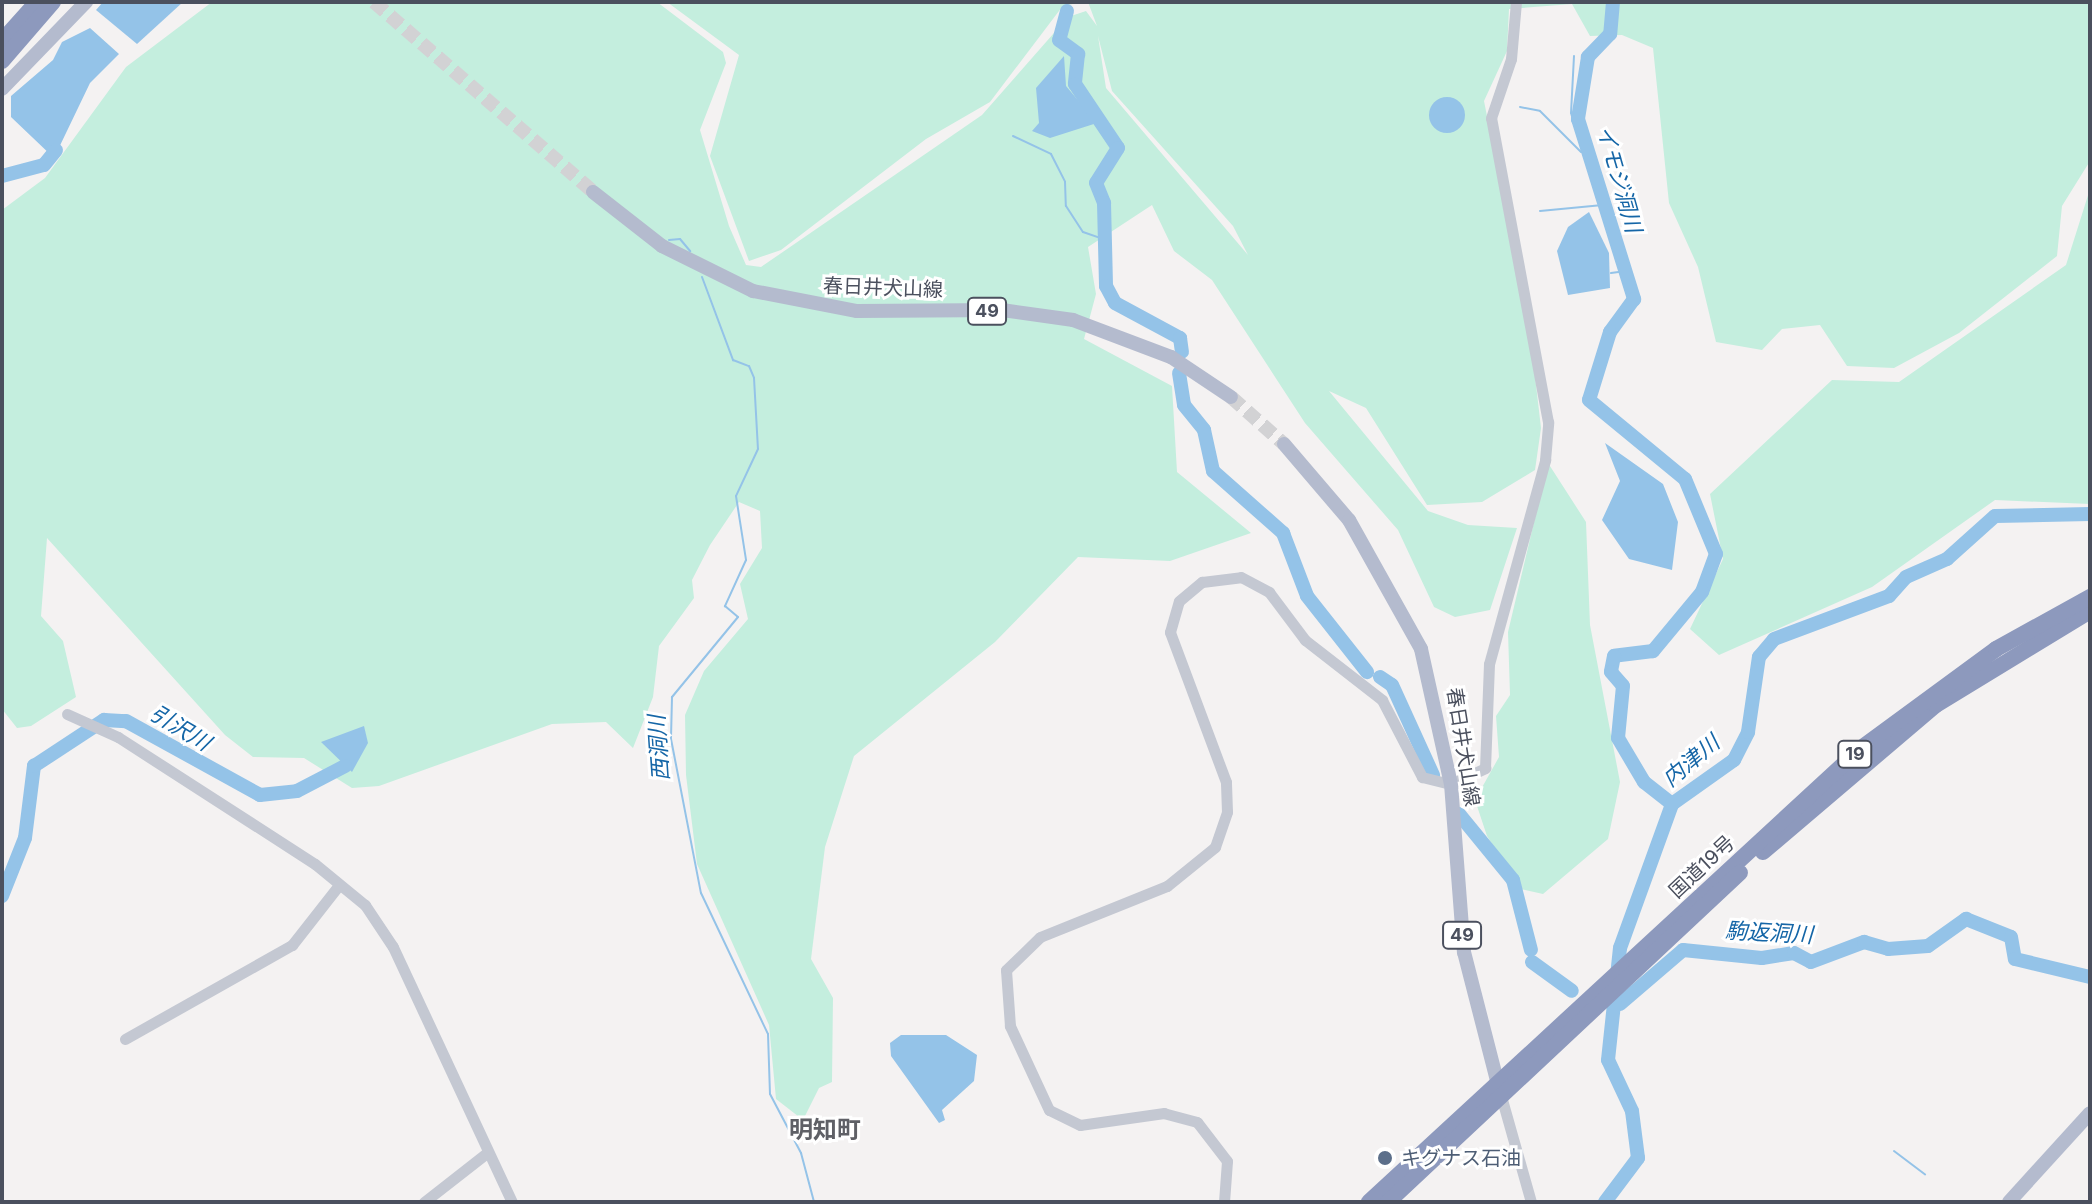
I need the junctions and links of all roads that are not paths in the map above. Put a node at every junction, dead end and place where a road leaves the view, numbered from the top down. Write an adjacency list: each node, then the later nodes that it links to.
1 (37, 2): 5 (highway)
2 (53, 2): 6 (highway)
3 (86, 2): 7 (main road)
4 (1516, 2): 14 (street)
5 (2, 41)
6 (2, 61)
7 (2, 89)
8 (593, 192): 9 (main road, 春日井犬山線 / 49)
9 (1231, 397)
10 (1284, 444): 14 (main road, 春日井犬山線 / 49)
11 (2090, 597): 16 (highway, 国道19号 / 19)
12 (2090, 611): 16 (highway, 国道19号 / 19)
13 (67, 714): 15 (street)
14 (1451, 784): 18 (main road, 春日井犬山線 / 49); 23 (street)
15 (339, 885): 17 (street); 20 (street)
16 (1649, 950): 18 (highway, 国道19号 / 19); 18 (highway, 国道19号 / 19)
17 (125, 1039)
18 (1499, 1089): 24 (highway, 国道19号 / 19); 25 (highway, 国道19号 / 19); 26 (street)
19 (2090, 1113): 27 (main road)
20 (488, 1152): 21 (street); 22 (street)
21 (424, 1202)
22 (512, 1202)
23 (1224, 1202)
24 (1369, 1202)
25 (1388, 1202)
26 (1531, 1202)
27 (2009, 1202)

